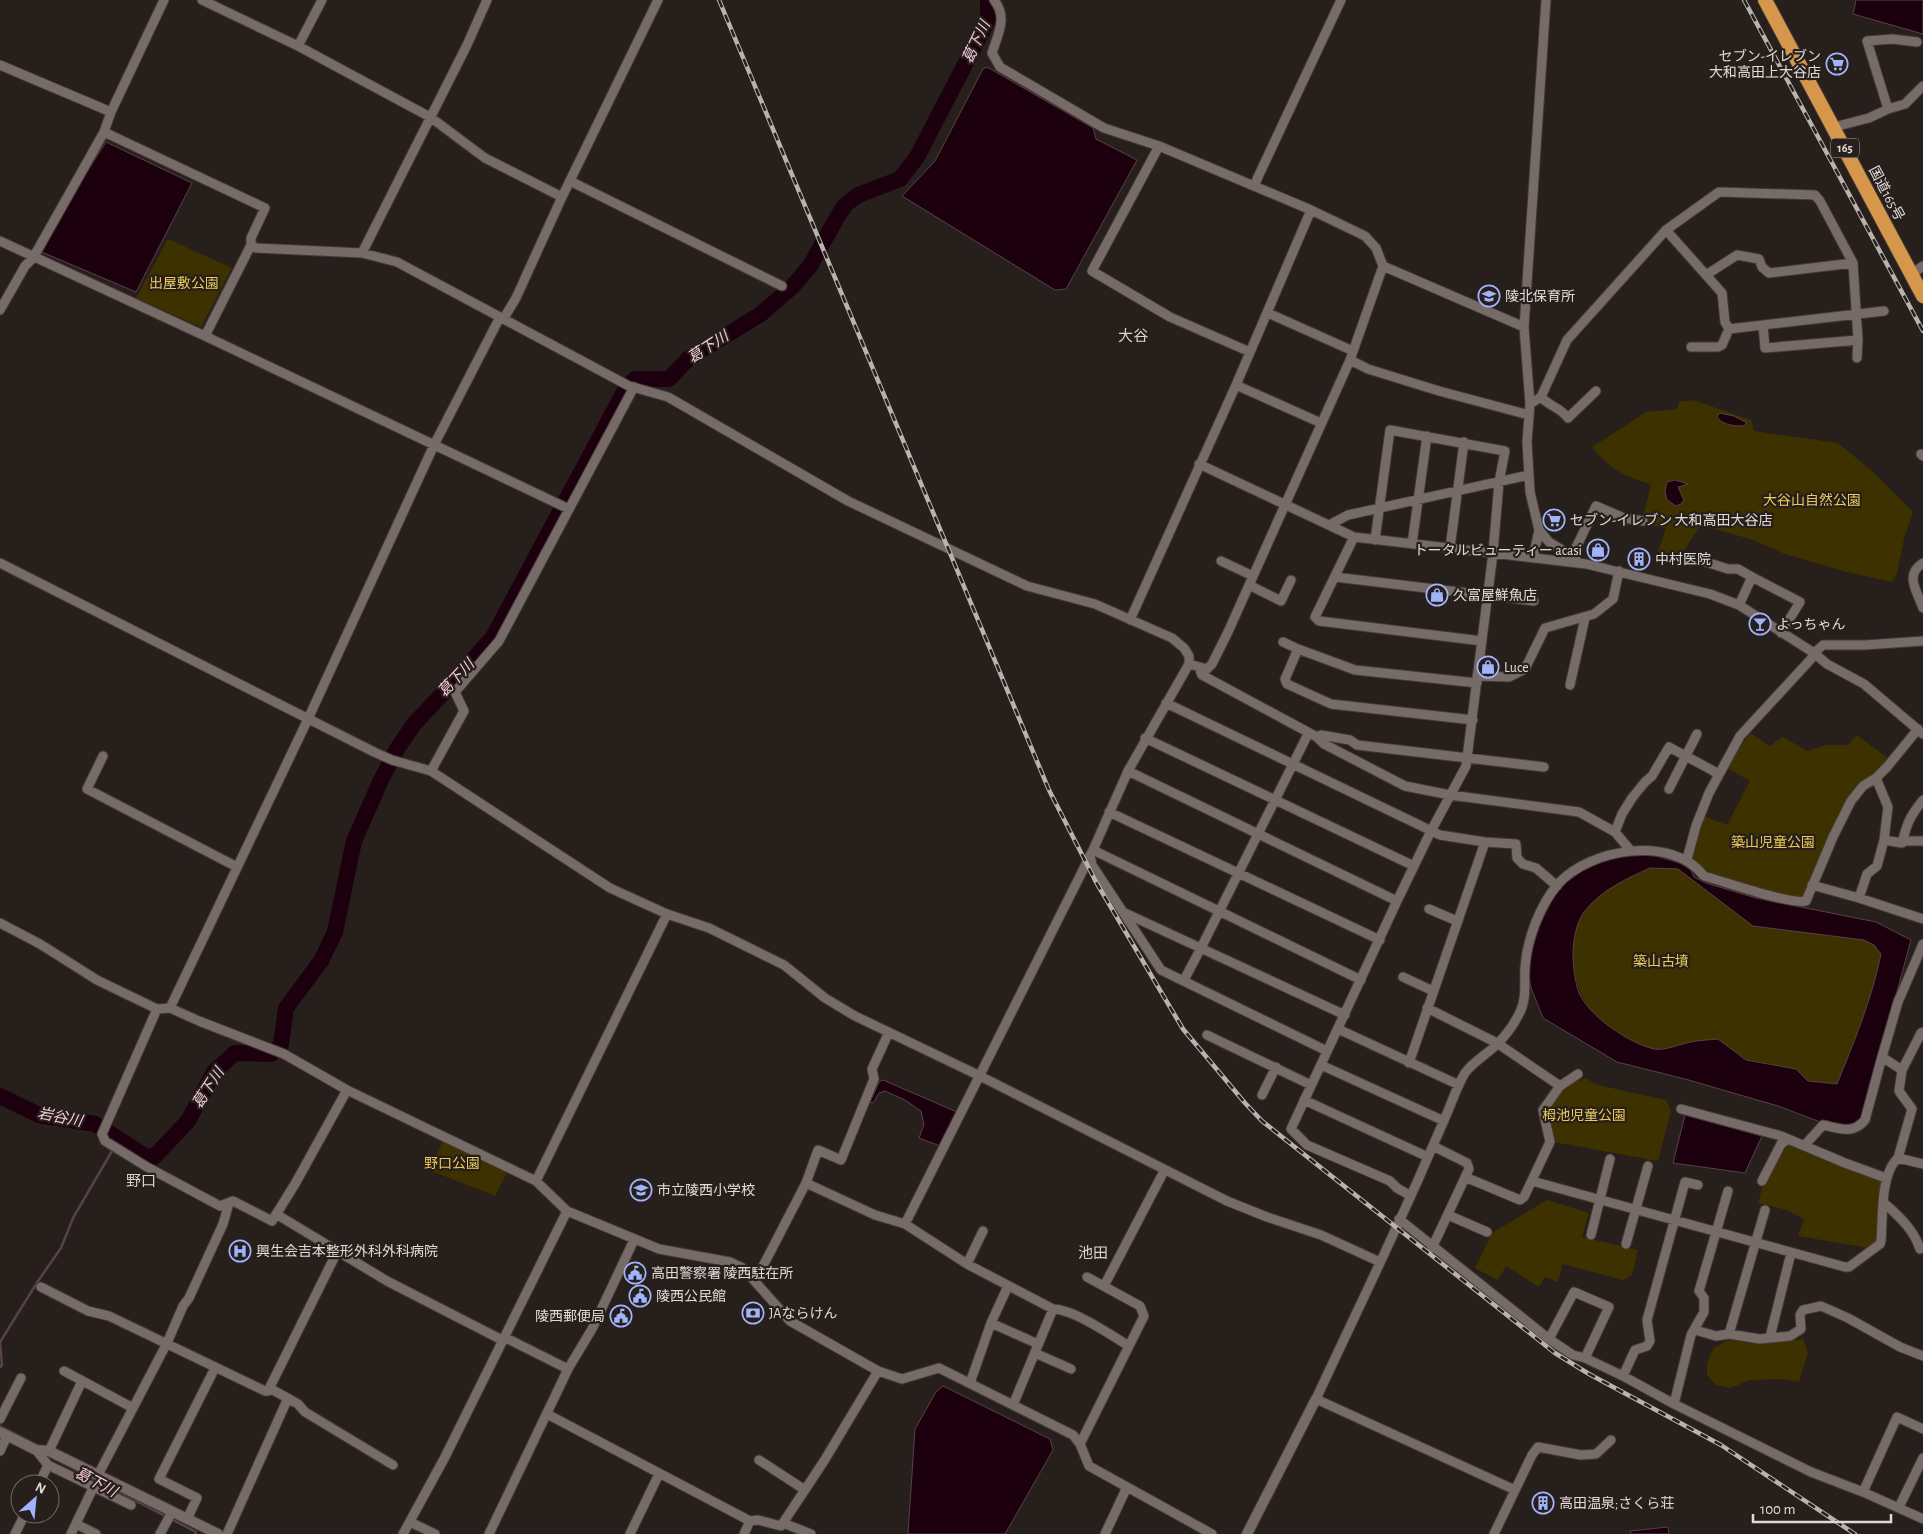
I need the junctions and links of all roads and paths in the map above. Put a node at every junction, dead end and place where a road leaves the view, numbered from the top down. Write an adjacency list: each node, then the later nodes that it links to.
1 (164, 0): 15 (street)
2 (202, 0): 11 (street)
3 (322, 0): 11 (street)
4 (487, 0): 16 (street)
5 (658, 0): 20 (street)
6 (994, 0): 19 (street)
7 (1341, 0): 21 (street)
8 (1546, 0): 41 (street)
9 (1765, 0): 17 (highway, 国道165号 / 165)
10 (1917, 42): 14 (street)
11 (298, 46): 16 (street)
12 (0, 65): 15 (street)
13 (1923, 86): 14 (street)
14 (1888, 109): 17 (street)
15 (111, 112): 18 (street)
16 (430, 117): 22 (street); 27 (street)
17 (1834, 127): 31 (highway, 国道165号 / 165)
18 (104, 132): 26 (street); 28 (street)
19 (1159, 146): 21 (street); 47 (street)
20 (570, 182): 22 (street); 33 (street)
21 (1255, 186): 23 (street)
22 (562, 197): 39 (street)
23 (1311, 210): 30 (street); 37 (street)
24 (1666, 230): 29 (street); 32 (street); 53 (street)
25 (0, 242): 28 (street)
26 (251, 245): 27 (street); 43 (street)
27 (362, 253): 39 (street)
28 (33, 258): 35 (street); 43 (street)
29 (1853, 264): 32 (street); 38 (street)
30 (1383, 266): 41 (street); 46 (street)
31 (1917, 270): 34 (highway, 国道165号 / 165)
32 (1706, 276): 42 (street)
33 (782, 286)
34 (1923, 296)
35 (0, 310)
36 (1884, 311): 38 (street)
37 (1268, 313): 46 (street); 47 (street)
38 (1857, 315): 40 (street); 44 (street)
39 (502, 318): 51 (street); 59 (street)
40 (1763, 325): 42 (street); 44 (street)
41 (1524, 328): 54 (street)
42 (1730, 329): 45 (street)
43 (205, 336): 59 (street)
44 (1858, 340): 48 (street)
45 (1691, 347)
46 (1353, 351): 49 (street)
47 (1250, 352): 50 (street)
48 (1857, 358)
49 (1350, 360): 55 (street); 56 (street)
50 (1236, 385): 56 (street); 60 (street)
51 (634, 387): 66 (street); 94 (street)
52 (1596, 391): 53 (street)
53 (1541, 397): 54 (street)
54 (1530, 404): 55 (street)
55 (1529, 415): 61 (street)
56 (1321, 423): 65 (street)
57 (1427, 436): 58 (street); 64 (street); 67 (street)
58 (1464, 442): 62 (street); 63 (street)
59 (434, 445): 66 (street); 106 (street)
60 (1199, 464): 65 (street); 94 (street)
61 (1529, 475): 62 (street); 70 (street)
62 (1499, 482): 63 (street); 75 (street)
63 (1459, 490): 64 (street); 74 (street)
64 (1419, 498): 67 (street); 73 (street)
65 (1285, 505): 69 (street); 84 (street)
66 (569, 508): 117 (street)
67 (1380, 508): 69 (street); 72 (street)
68 (1642, 521): 76 (street)
69 (1329, 525): 71 (street)
70 (1539, 530): 76 (street); 77 (street)
71 (1354, 537): 72 (street); 85 (street)
72 (1376, 540): 73 (street)
73 (1412, 544): 74 (street)
74 (1450, 548): 75 (street)
75 (1493, 553): 77 (street); 89 (street)
76 (1572, 556): 82 (street)
77 (1533, 558): 82 (street)
78 (1221, 561): 84 (street)
79 (1706, 562): 86 (street)
80 (0, 563): 106 (street)
81 (1923, 563): 92 (street)
82 (1586, 564): 83 (street)
83 (1619, 571): 91 (street); 93 (street)
84 (1253, 576): 88 (street)
85 (1335, 577): 89 (street); 96 (street)
86 (1752, 577): 91 (street); 95 (street)
87 (1291, 580): 88 (street)
88 (1249, 585): 102 (street)
89 (1487, 596): 90 (street); 96 (street)
90 (1534, 601)
91 (1739, 605): 95 (street)
92 (1923, 608)
93 (1585, 618): 103 (street); 104 (street)
94 (1130, 620): 101 (street)
95 (1781, 632): 100 (street)
96 (1482, 640): 103 (street)
97 (1923, 641): 100 (street)
98 (1283, 642): 99 (street)
99 (1298, 649): 103 (street); 107 (street)
100 (1814, 653): 108 (street); 119 (street)
101 (1189, 664): 102 (street); 105 (street)
102 (1199, 668): 110 (street)
103 (1477, 679): 107 (street)
104 (1570, 685)
105 (1166, 703): 111 (street); 115 (street)
106 (308, 719): 117 (street); 137 (street)
107 (1473, 720): 114 (street)
108 (1921, 731): 120 (street)
109 (1697, 734): 113 (street)
110 (1312, 736): 114 (street); 115 (street); 122 (street)
111 (1145, 738): 118 (street); 123 (street)
112 (103, 756): 137 (street)
113 (1686, 756): 119 (street); 121 (street); 127 (street)
114 (1467, 758): 116 (street); 122 (street)
115 (1293, 764): 123 (street); 126 (street)
116 (1544, 767)
117 (431, 771): 146 (street)
118 (1128, 771): 125 (street); 128 (street)
119 (1719, 774): 135 (street)
120 (1876, 778): 129 (street); 139 (street)
121 (1669, 789)
122 (1450, 795): 126 (street); 127 (street)
123 (1274, 800): 128 (street); 136 (street)
124 (1923, 800): 132 (street)
125 (1109, 812): 134 (street); 138 (street)
126 (1431, 831): 131 (street); 136 (street)
127 (1614, 832): 133 (street)
128 (1257, 833): 138 (street); 142 (street)
129 (1884, 840): 132 (street); 141 (street)
130 (1923, 841): 132 (street)
131 (1485, 842): 140 (street); 148 (street)
132 (1902, 843)
133 (1631, 851): 135 (street); 140 (street)
134 (1091, 853): 144 (street); 145 (street); 173 (street)
135 (1687, 859): 139 (street)
136 (1414, 866): 142 (street)
137 (237, 867): 158 (street)
138 (1238, 873): 144 (street); 150 (street)
139 (1812, 885): 141 (street)
140 (1557, 886): 165 (street)
141 (1859, 898): 147 (street)
142 (1397, 901): 150 (street)
143 (1429, 909): 148 (street)
144 (1219, 912): 152 (street); 155 (street)
145 (1124, 913): 152 (street); 154 (street)
146 (667, 914): 162 (street); 193 (street)
147 (1923, 919)
148 (1457, 921): 156 (street)
149 (0, 922): 157 (street)
150 (1380, 940): 155 (street)
151 (1923, 944): 167 (street)
152 (1201, 948): 154 (street); 160 (street)
153 (1403, 977): 156 (street)
154 (1184, 980): 166 (street)
155 (1361, 980): 160 (street)
156 (1433, 992): 159 (street)
157 (157, 1008): 158 (street); 202 (street)
158 (170, 1008): 177 (street)
159 (1427, 1008): 165 (street); 168 (street)
160 (1345, 1015): 161 (street)
161 (1338, 1029): 166 (street); 168 (street)
162 (889, 1032): 173 (street); 196 (street)
163 (1923, 1032): 171 (street)
164 (1207, 1034): 170 (street)
165 (1498, 1043): 175 (street); 176 (street)
166 (1327, 1051): 169 (street)
167 (1882, 1057): 171 (street); 184 (street)
168 (1409, 1062): 175 (street)
169 (1321, 1065): 174 (street); 181 (street)
170 (1276, 1067): 174 (street); 178 (street)
171 (1902, 1070): 186 (street)
172 (1578, 1074): 176 (street)
173 (980, 1076): 190 (street); 210 (street)
174 (1311, 1085): 179 (street)
175 (1459, 1085): 181 (street)
176 (1560, 1086): 194 (street)
177 (347, 1090): 193 (street); 206 (street)
178 (1262, 1095)
179 (1304, 1100): 185 (street); 199 (street)
180 (1680, 1109): 182 (street)
181 (1444, 1121): 183 (street)
182 (1788, 1139): 184 (street); 195 (street)
183 (1434, 1146): 185 (street); 191 (street)
184 (1804, 1146): 192 (street)
185 (1428, 1157): 199 (street)
186 (1898, 1158): 188 (street); 192 (street)
187 (1610, 1159): 200 (street)
188 (1923, 1164)
189 (1648, 1166): 205 (street)
190 (1164, 1170): 222 (street); 227 (street)
191 (1465, 1177): 194 (street); 207 (street)
192 (1886, 1178): 201 (street)
193 (536, 1181): 204 (street)
194 (1532, 1181): 200 (street)
195 (1762, 1181)
196 (806, 1183): 210 (street); 224 (street)
197 (1698, 1185): 209 (street)
198 (1728, 1191): 213 (street)
199 (1411, 1196): 208 (street)
200 (1600, 1200): 205 (street); 214 (street)
201 (1884, 1202): 219 (street); 221 (street)
202 (229, 1203): 206 (street); 236 (street)
203 (1765, 1210): 216 (street)
204 (567, 1211): 215 (street); 234 (street)
205 (1636, 1211): 209 (street); 217 (street)
206 (276, 1214): 220 (street)
207 (1448, 1215): 212 (street); 218 (street)
208 (1399, 1220): 218 (street); 222 (street)
209 (1675, 1222): 213 (street); 246 (street)
210 (905, 1224): 223 (street)
211 (983, 1231): 223 (street)
212 (1487, 1232)
213 (1716, 1233): 216 (street); 231 (street)
214 (1591, 1235)
215 (634, 1240): 224 (street); 242 (street)
216 (1755, 1243): 221 (street); 232 (street)
217 (1626, 1244)
218 (1432, 1248): 235 (street)
219 (1920, 1249)
220 (337, 1252): 234 (street); 250 (street)
221 (1791, 1253): 233 (street)
222 (1380, 1262): 252 (street)
223 (967, 1264): 226 (street)
224 (751, 1277): 245 (street)
225 (1087, 1277): 227 (street)
226 (1008, 1286): 229 (street); 230 (street)
227 (1104, 1286): 237 (street)
228 (41, 1288): 236 (street)
229 (1053, 1310): 237 (street); 238 (street)
230 (991, 1323): 238 (street); 249 (street)
231 (1695, 1330): 232 (street); 253 (street)
232 (1729, 1334): 233 (street)
233 (1770, 1337): 239 (street)
234 (503, 1338): 242 (street); 283 (street)
235 (1549, 1340): 240 (street); 240 (street)
236 (167, 1343): 241 (street); 255 (street)
237 (1129, 1346): 261 (street)
238 (1037, 1349): 243 (street); 254 (street)
239 (1923, 1356)
240 (1585, 1358): 246 (street)
241 (215, 1368): 250 (street); 280 (street)
242 (568, 1369): 256 (street)
243 (1071, 1369)
244 (64, 1371): 248 (street)
245 (878, 1371): 249 (street); 274 (street)
246 (1622, 1376): 253 (street)
247 (21, 1378): 257 (street)
248 (82, 1381): 255 (street); 264 (street)
249 (970, 1383): 254 (street)
250 (268, 1390): 251 (street)
251 (288, 1398): 268 (street); 290 (street)
252 (1316, 1399): 275 (street); 299 (street)
253 (1674, 1404): 276 (street)
254 (1013, 1405): 261 (street)
255 (133, 1408): 271 (street)
256 (546, 1414): 270 (street); 293 (street)
257 (0, 1419)
258 (1923, 1429): 276 (street)
259 (4, 1434): 262 (street); 263 (street)
260 (1611, 1440): 275 (street)
261 (1080, 1444): 272 (street)
262 (36, 1450): 264 (street); 267 (street)
263 (0, 1451)
264 (49, 1451): 271 (street)
265 (1923, 1458): 278 (street)
266 (759, 1460): 274 (street)
267 (48, 1465): 269 (street); 273 (street)
268 (393, 1465)
269 (44, 1474)
270 (659, 1474): 282 (street); 294 (street)
271 (98, 1475): 279 (street)
272 (1128, 1487): 297 (street); 298 (street)
273 (93, 1488): 277 (street); 285 (street)
274 (805, 1490): 284 (street)
275 (1515, 1490): 300 (street)
276 (1863, 1492): 278 (street)
277 (131, 1505)
278 (1899, 1507): 281 (street)
279 (172, 1512): 280 (street); 288 (street)
280 (186, 1519): 289 (street)
281 (1923, 1519)
282 (750, 1521): 284 (street); 295 (street)
283 (410, 1522): 291 (street); 292 (street)
284 (783, 1523): 296 (street)
285 (76, 1524): 286 (street); 287 (street)
286 (71, 1534)
287 (96, 1534)
288 (160, 1534)
289 (218, 1534)
290 (227, 1534)
291 (403, 1534)
292 (435, 1534)
293 (489, 1534)
294 (630, 1534)
295 (744, 1534)
296 (810, 1534)
297 (1105, 1534)
298 (1212, 1534)
299 (1247, 1534)
300 (1494, 1534)

